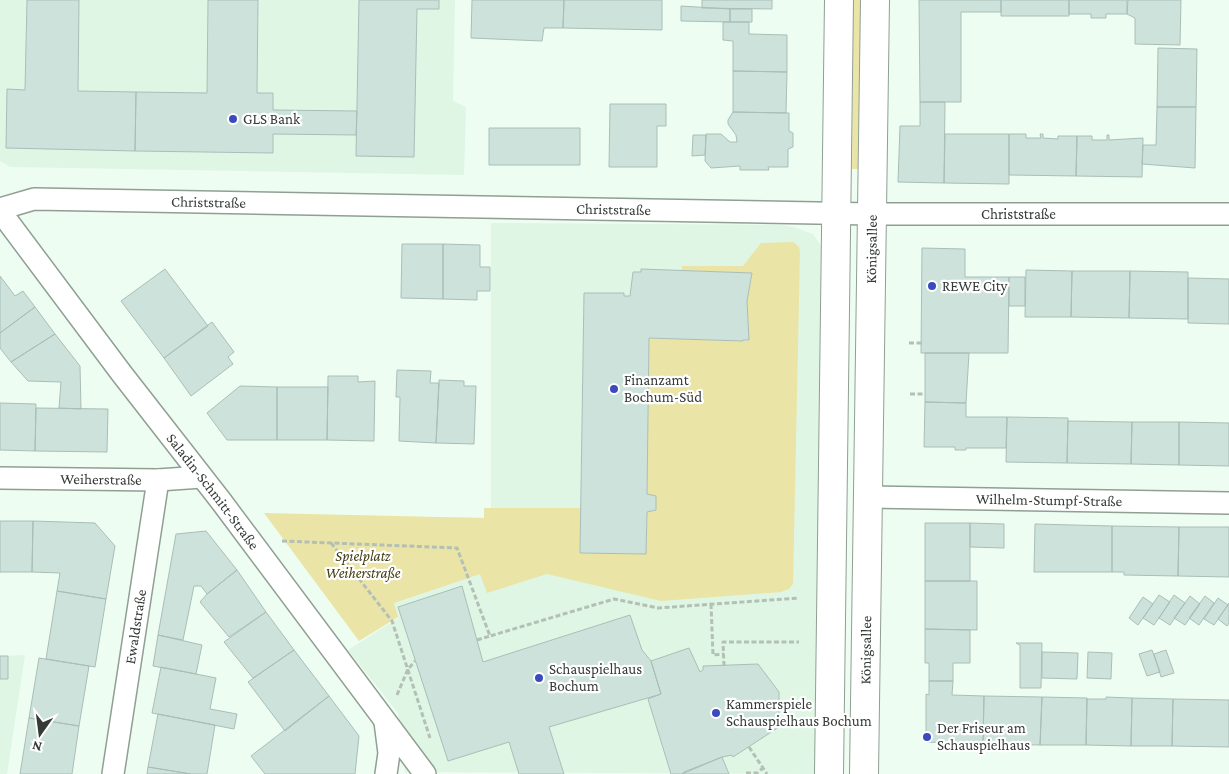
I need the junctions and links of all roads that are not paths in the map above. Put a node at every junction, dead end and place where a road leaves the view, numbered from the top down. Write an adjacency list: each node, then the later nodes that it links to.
1 (839, 0): 4 (main road)
2 (875, 0): 5 (main road, Königsallee)
3 (0, 210): 4 (street, Christstraße); 7 (street, Saladin-Schmitt-Straße)
4 (836, 213): 5 (street, Christstraße); 8 (main road)
5 (872, 214): 6 (street, Christstraße); 11 (main road, Königsallee)
6 (1229, 214)
7 (202, 477): 10 (street, Weiherstraße); 13 (street, Saladin-Schmitt-Straße)
8 (834, 477): 11 (main road); 17 (main road)
9 (0, 478): 10 (street, Weiherstraße)
10 (158, 480): 14 (street, Ewaldstraße)
11 (869, 497): 12 (street, Wilhelm-Stumpf-Straße); 18 (main road, Königsallee)
12 (1229, 503)
13 (385, 721): 15 (street); 16 (street, Saladin-Schmitt-Straße)
14 (113, 774)
15 (386, 774)
16 (425, 774)
17 (829, 774)
18 (864, 774)

